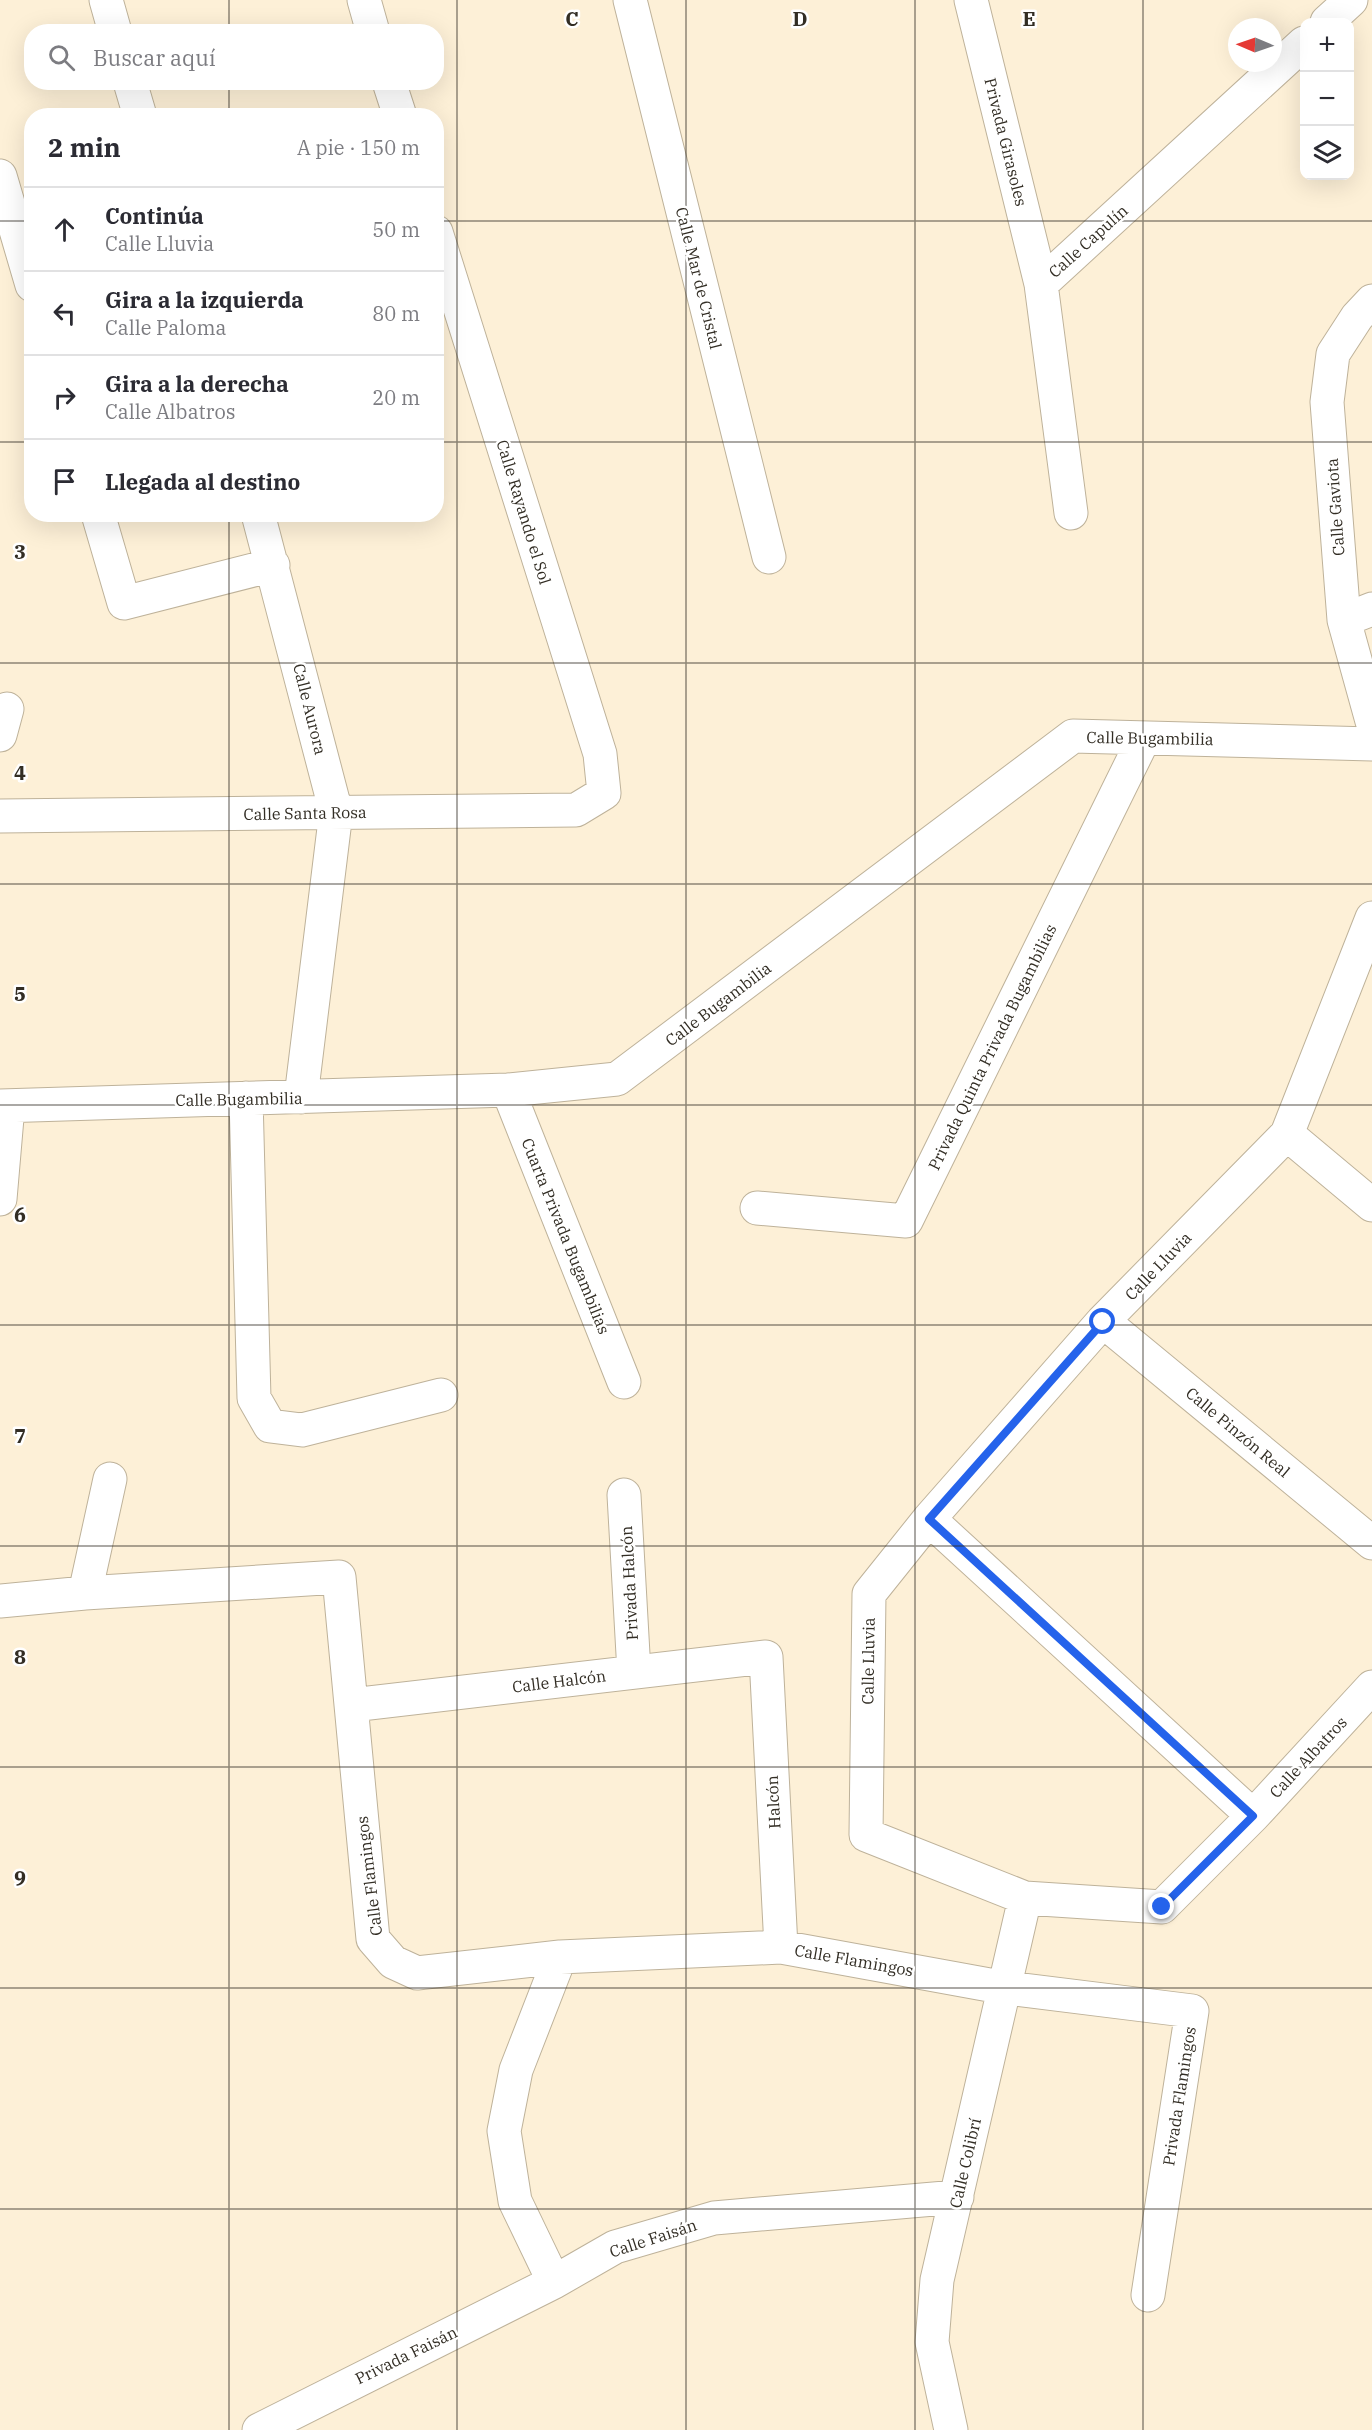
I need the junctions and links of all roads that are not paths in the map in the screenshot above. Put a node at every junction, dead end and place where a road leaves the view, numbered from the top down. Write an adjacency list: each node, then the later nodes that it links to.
1 (106, 0): 7 (street)
2 (363, 0): 8 (street)
3 (630, 0): 22 (street, Calle Mar de Cristal)
4 (971, 0): 17 (street, Privada Girasoles)
5 (1351, 0): 6 (street)
6 (1331, 18)
7 (113, 24)
8 (370, 24)
9 (1300, 48): 17 (street, Calle Capulín)
10 (132, 90): 12 (street)
11 (392, 90): 13 (street)
12 (138, 108)
13 (397, 108)
14 (0, 177): 16 (street)
15 (444, 257): 28 (street, Calle Rayando el Sol)
16 (24, 258)
17 (1041, 284): 19 (street, Calle Capulín)
18 (1372, 301): 24 (street, Calle Gaviota)
19 (1071, 513)
20 (100, 522): 23 (street)
21 (260, 522): 23 (street, Calle Aurora)
22 (769, 557)
23 (273, 565): 29 (street, Calle Aurora)
24 (1358, 615): 25 (street, Calle Gaviota)
25 (1372, 722)
26 (1144, 738): 27 (street, Calle Bugambilia); 32 (street, Calle Bugambilia); 39 (street, Privada Quinta Privada Bugambilias)
27 (1372, 744)
28 (604, 793): 29 (street, Calle Santa Rosa)
29 (336, 812): 30 (street, Calle Santa Rosa); 33 (street, Calle Aurora)
30 (0, 816)
31 (1372, 918): 36 (street, Calle Lluvia)
32 (508, 1090): 33 (street, Calle Bugambilia); 41 (street, Cuarta Privada Bugambilias)
33 (301, 1097): 34 (street, Calle Bugambilia)
34 (246, 1098): 35 (street, Calle Bugambilia); 42 (street)
35 (4, 1106): 37 (street)
36 (1287, 1134): 38 (street); 40 (street, Calle Lluvia)
37 (0, 1199)
38 (1372, 1205)
39 (757, 1208)
40 (1103, 1322): 45 (street, Calle Lluvia); 46 (street, Calle Pinzón Real)
41 (624, 1382)
42 (441, 1395)
43 (110, 1479): 47 (street)
44 (624, 1495): 50 (street, Privada Halcón)
45 (929, 1519): 53 (street); 54 (street, Calle Lluvia)
46 (1372, 1543)
47 (85, 1593): 48 (street, Calle Flamingos); 52 (street, Calle Flamingos)
48 (0, 1601)
49 (766, 1657): 50 (street, Calle Halcón); 55 (street, Halcón)
50 (634, 1672): 52 (street, Calle Halcón)
51 (1372, 1687): 53 (street, Calle Albatros)
52 (352, 1705): 56 (street, Calle Flamingos)
53 (1253, 1816): 54 (street, Calle Albatros)
54 (1025, 1898): 57 (street, Calle Colibrí)
55 (781, 1947): 56 (street, Calle Flamingos); 57 (street, Calle Flamingos)
56 (560, 1957): 59 (street)
57 (1006, 1988): 58 (street, Calle Colibrí); 60 (street, Privada Flamingos)
58 (957, 2197): 59 (street, Calle Faisán); 62 (street, Calle Colibrí)
59 (554, 2282): 61 (street, Privada Faisán)
60 (1148, 2295)
61 (259, 2430)
62 (951, 2430)

